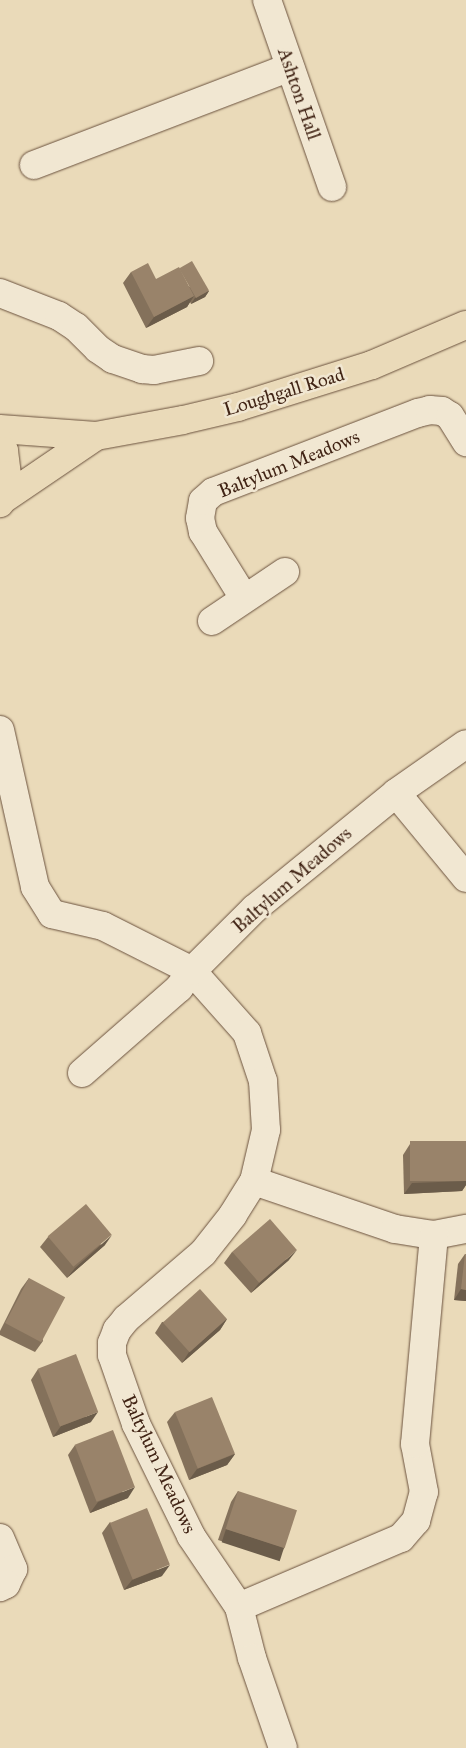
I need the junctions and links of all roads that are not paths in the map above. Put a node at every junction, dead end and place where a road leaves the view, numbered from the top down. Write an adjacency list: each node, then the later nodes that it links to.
1 (267, 0): 2 (street, Ashton Hall)
2 (290, 67): 3 (street); 4 (street, Ashton Hall)
3 (34, 165)
4 (332, 187)
5 (0, 293): 7 (street)
6 (466, 325): 9 (main road, Loughgall Road)
7 (199, 361)
8 (0, 429): 9 (main road, Loughgall Road)
9 (96, 436): 12 (main road, Loughgall Road)
10 (466, 442): 14 (street, Baltylum Meadows)
11 (0, 443): 12 (main road)
12 (1, 501)
13 (285, 572): 14 (street)
14 (244, 598): 15 (street)
15 (212, 621)
16 (0, 730): 20 (street, Baltylum Meadows)
17 (466, 744): 18 (street, Baltylum Meadows)
18 (396, 793): 19 (street); 20 (street, Baltylum Meadows)
19 (466, 878)
20 (192, 971): 21 (street); 22 (street, Baltylum Meadows)
21 (82, 1073)
22 (254, 1181): 24 (street); 27 (street, Baltylum Meadows)
23 (466, 1229): 24 (street)
24 (434, 1235): 27 (street)
25 (0, 1538): 26 (street)
26 (0, 1587)
27 (239, 1607): 28 (street, Baltylum Meadows)
28 (282, 1748)

